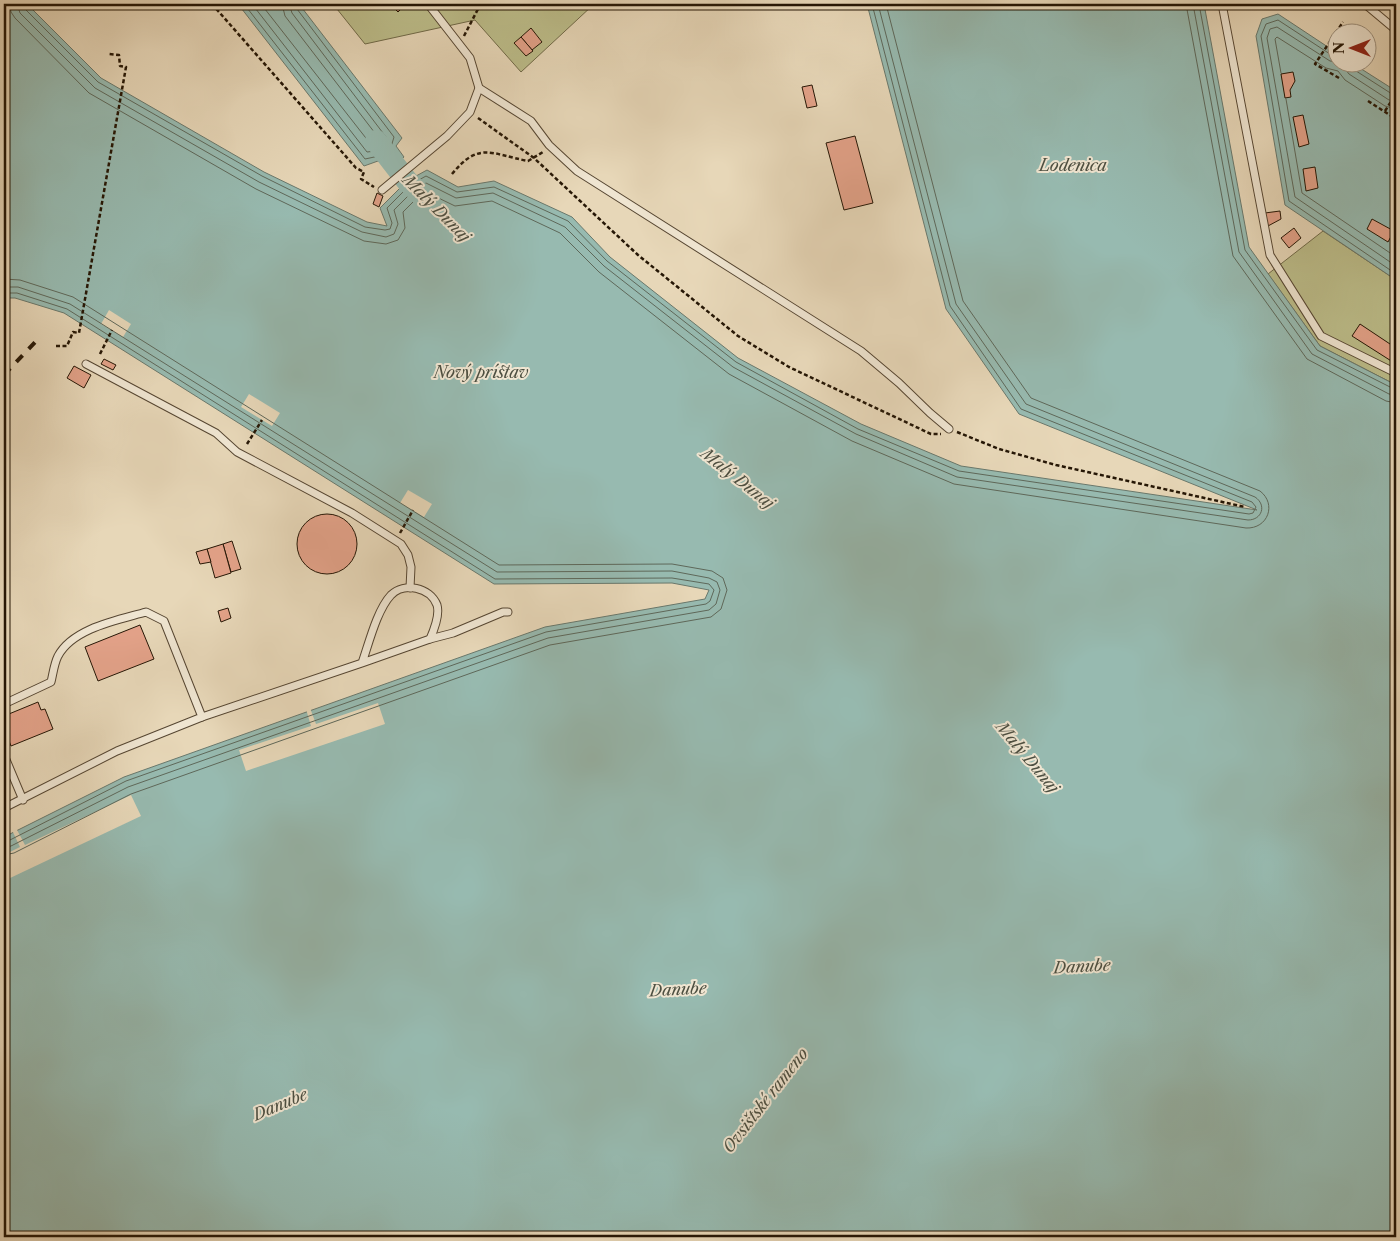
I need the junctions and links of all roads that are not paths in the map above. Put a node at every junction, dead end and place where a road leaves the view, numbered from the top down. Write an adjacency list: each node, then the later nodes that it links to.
1 (428, 4): 5 (lane)
2 (1222, 4): 8 (lane)
3 (1365, 4): 4 (lane)
4 (1396, 30)
5 (479, 88): 6 (lane); 9 (lane)
6 (382, 190)
7 (86, 364): 10 (lane)
8 (1396, 373)
9 (949, 429)
10 (410, 588): 12 (lane); 13 (lane)
11 (508, 612): 12 (lane)
12 (430, 639): 13 (lane)
13 (362, 663): 15 (lane)
14 (4, 704): 15 (lane)
15 (202, 717): 17 (lane)
16 (4, 755): 17 (lane)
17 (23, 800): 18 (lane)
18 (4, 808)

